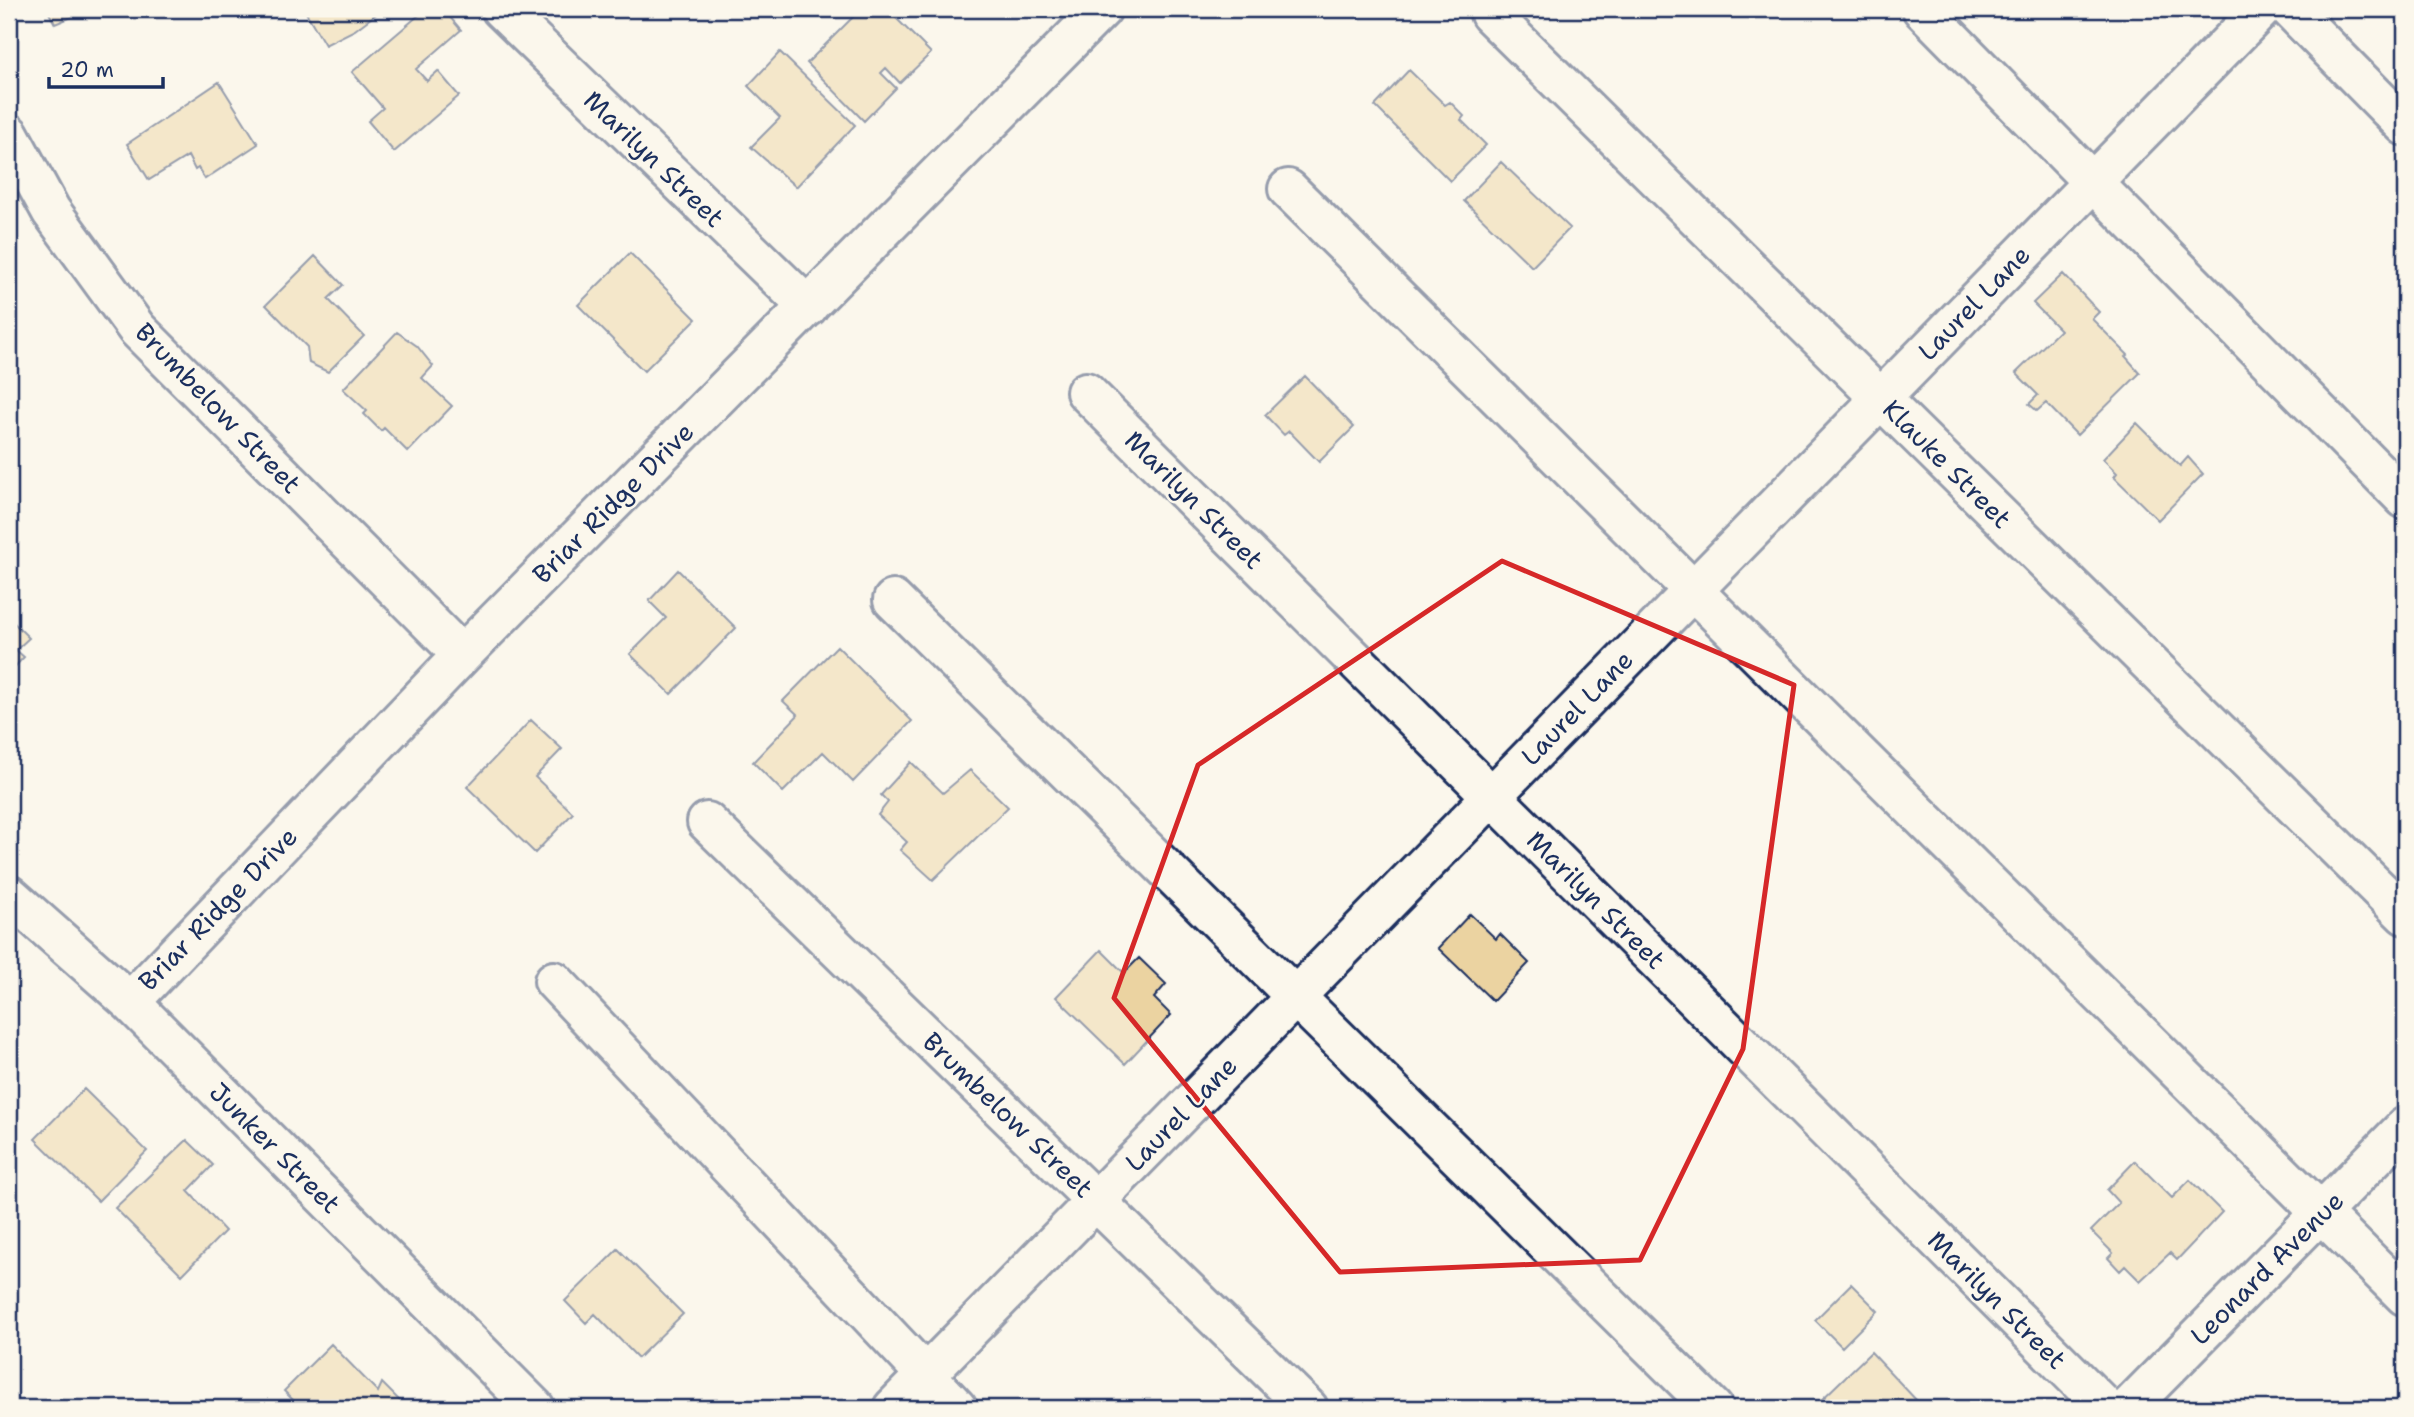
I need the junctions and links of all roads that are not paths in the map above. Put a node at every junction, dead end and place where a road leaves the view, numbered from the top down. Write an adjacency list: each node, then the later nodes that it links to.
1 (501, 9): 11 (street, Marilyn Street)
2 (1102, 9): 11 (street, Briar Ridge Drive)
3 (1922, 9): 9 (street)
4 (2262, 9): 9 (street, Laurel Lane)
5 (2290, 9): 7 (street)
6 (1490, 14): 13 (street, Klauke Street)
7 (2405, 126)
8 (9, 134): 17 (street, Brumbelow Street)
9 (2093, 182): 13 (street, Laurel Lane); 14 (street)
10 (1288, 188): 15 (street)
11 (808, 307): 17 (street, Briar Ridge Drive)
12 (1086, 392): 18 (street, Marilyn Street)
13 (1880, 399): 15 (street, Laurel Lane); 21 (street, Klauke Street)
14 (2405, 499)
15 (1693, 590): 18 (street, Laurel Lane); 27 (street)
16 (892, 600): 23 (street)
17 (462, 655): 24 (street, Briar Ridge Drive)
18 (1491, 797): 23 (street, Laurel Lane); 35 (street, Marilyn Street)
19 (707, 822): 26 (street, Brumbelow Street)
20 (9, 895): 24 (street, Junker Street)
21 (2405, 915)
22 (554, 981): 29 (street)
23 (1296, 996): 26 (street, Laurel Lane); 34 (street)
24 (130, 1002): 30 (street, Junker Street)
25 (2405, 1127): 27 (street, Leonard Avenue)
26 (1096, 1201): 29 (street, Laurel Lane); 33 (street, Brumbelow Street)
27 (2321, 1212): 28 (street); 36 (street, Leonard Avenue)
28 (2405, 1296)
29 (925, 1376): 31 (street, Laurel Lane); 32 (street)
30 (535, 1408)
31 (893, 1408)
32 (957, 1408)
33 (1308, 1408)
34 (1713, 1408)
35 (2106, 1408)
36 (2128, 1408)

